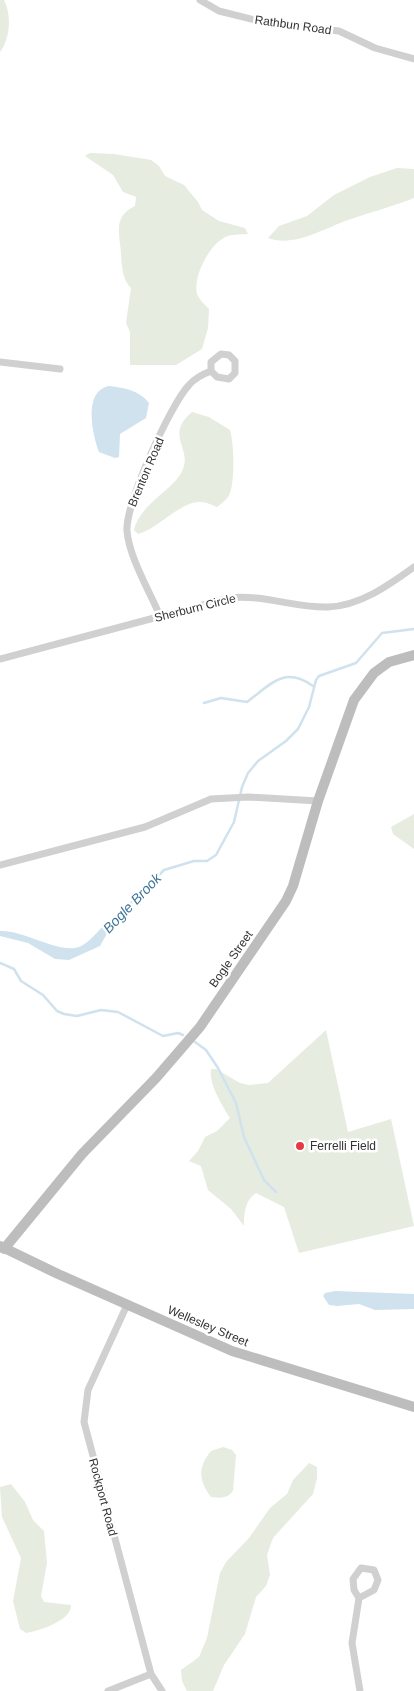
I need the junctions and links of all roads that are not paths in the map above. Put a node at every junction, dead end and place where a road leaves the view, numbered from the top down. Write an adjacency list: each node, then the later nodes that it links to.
1 (200, 0): 2 (street, Rathbun Road)
2 (414, 59)
3 (0, 362): 4 (street)
4 (60, 369)
5 (211, 371): 7 (street, Brenton Road)
6 (414, 567): 7 (street, Sherburn Circle)
7 (160, 616): 9 (street, Sherburn Circle)
8 (414, 656): 10 (street, Bogle Street)
9 (0, 659)
10 (318, 801): 11 (street); 12 (street, Bogle Street)
11 (0, 865)
12 (2, 1247): 13 (street, Wellesley Street)
13 (127, 1305): 14 (street, Wellesley Street); 16 (street, Rockport Road)
14 (414, 1407)
15 (359, 1598): 15 (street); 19 (street)
16 (151, 1674): 17 (street); 18 (street, Rockport Road)
17 (108, 1691)
18 (162, 1691)
19 (360, 1691)

